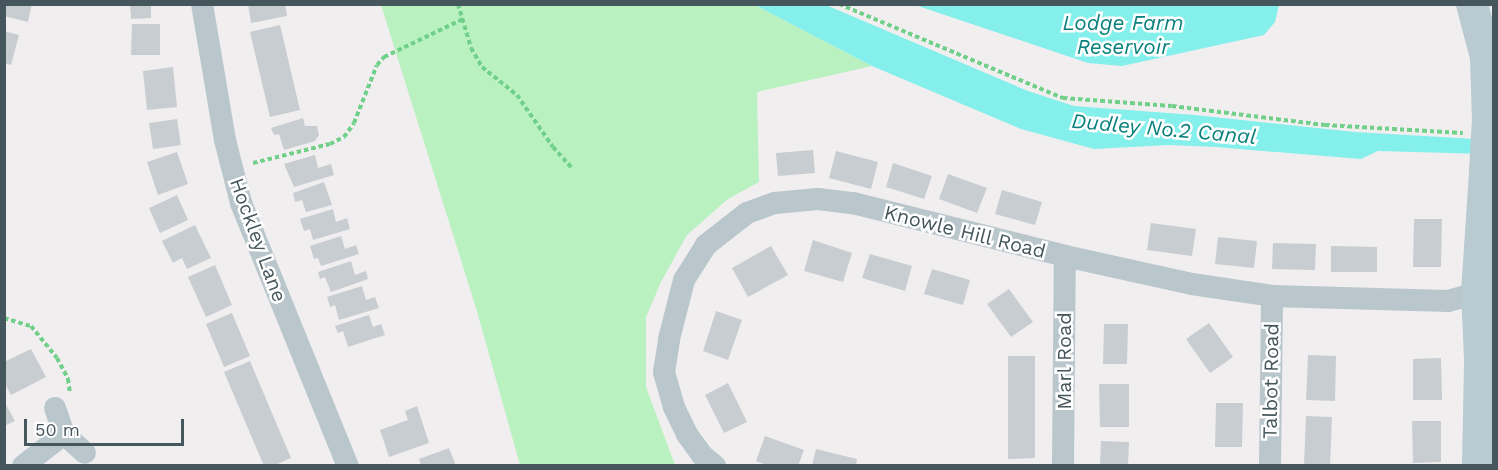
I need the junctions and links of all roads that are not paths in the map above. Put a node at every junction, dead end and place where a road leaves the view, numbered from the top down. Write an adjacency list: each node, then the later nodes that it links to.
1 (202, 4): 10 (street, Hockley Lane)
2 (1472, 4): 4 (street, bridge)
3 (1065, 256): 5 (street, Knowle Hill Road); 11 (street, Knowle Hill Road); 12 (street, Marl Road)
4 (1477, 293): 5 (street, Knowle Hill Road); 14 (street)
5 (1272, 296): 13 (street, Talbot Road)
6 (55, 408): 7 (street)
7 (64, 434): 8 (street); 9 (street)
8 (85, 453)
9 (23, 465)
10 (348, 465)
11 (715, 465)
12 (1063, 465)
13 (1270, 465)
14 (1478, 465)

